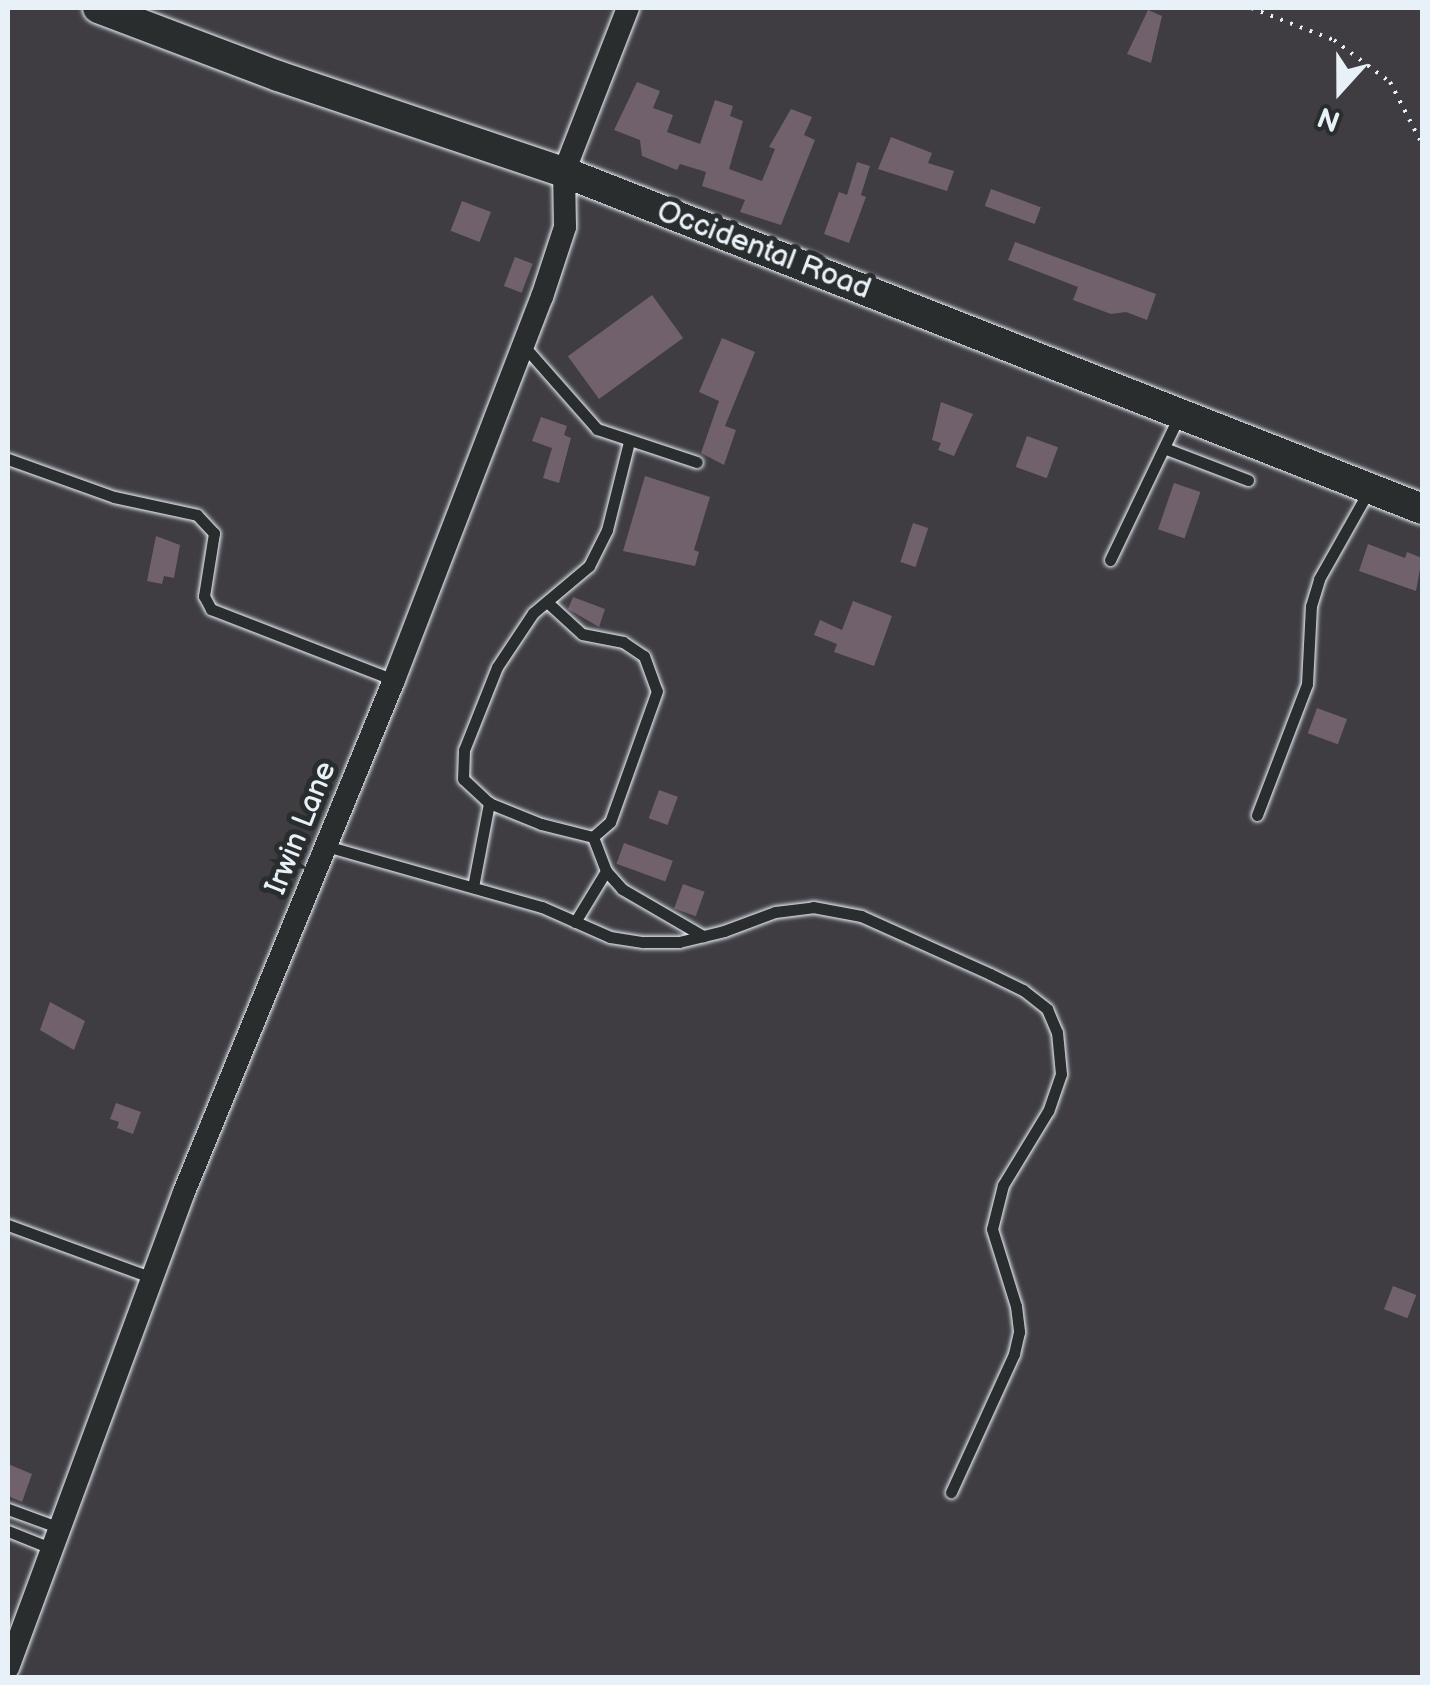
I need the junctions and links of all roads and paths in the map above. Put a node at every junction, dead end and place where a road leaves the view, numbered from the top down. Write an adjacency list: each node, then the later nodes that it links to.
1 (98, 8): 5 (street, Occidental Road)
2 (628, 8): 5 (street, Irwin Lane)
3 (1251, 8): 4 (path)
4 (1422, 144)
5 (564, 172): 6 (street, Irwin Lane); 7 (street, Occidental Road)
6 (523, 345): 8 (lane); 17 (street, Irwin Lane)
7 (1180, 414): 9 (lane); 13 (street, Occidental Road)
8 (629, 442): 11 (lane); 16 (lane)
9 (1164, 448): 12 (lane); 15 (lane)
10 (8, 458): 17 (lane)
11 (696, 462)
12 (1248, 480)
13 (1370, 489): 14 (street, Occidental Road); 19 (lane)
14 (1422, 509)
15 (1110, 560)
16 (546, 602): 18 (lane); 20 (lane)
17 (394, 680): 21 (street, Irwin Lane)
18 (488, 802): 20 (lane); 23 (lane)
19 (1257, 814)
20 (593, 836): 22 (lane)
21 (326, 846): 23 (lane); 27 (street, Irwin Lane)
22 (606, 871): 24 (lane); 25 (lane)
23 (473, 887): 24 (lane)
24 (575, 922): 25 (lane)
25 (702, 936): 28 (lane)
26 (8, 1225): 27 (lane)
27 (153, 1278): 31 (street, Irwin Lane)
28 (951, 1492)
29 (8, 1509): 31 (lane)
30 (8, 1531): 31 (lane)
31 (57, 1539): 32 (street, Irwin Lane)
32 (8, 1668)

